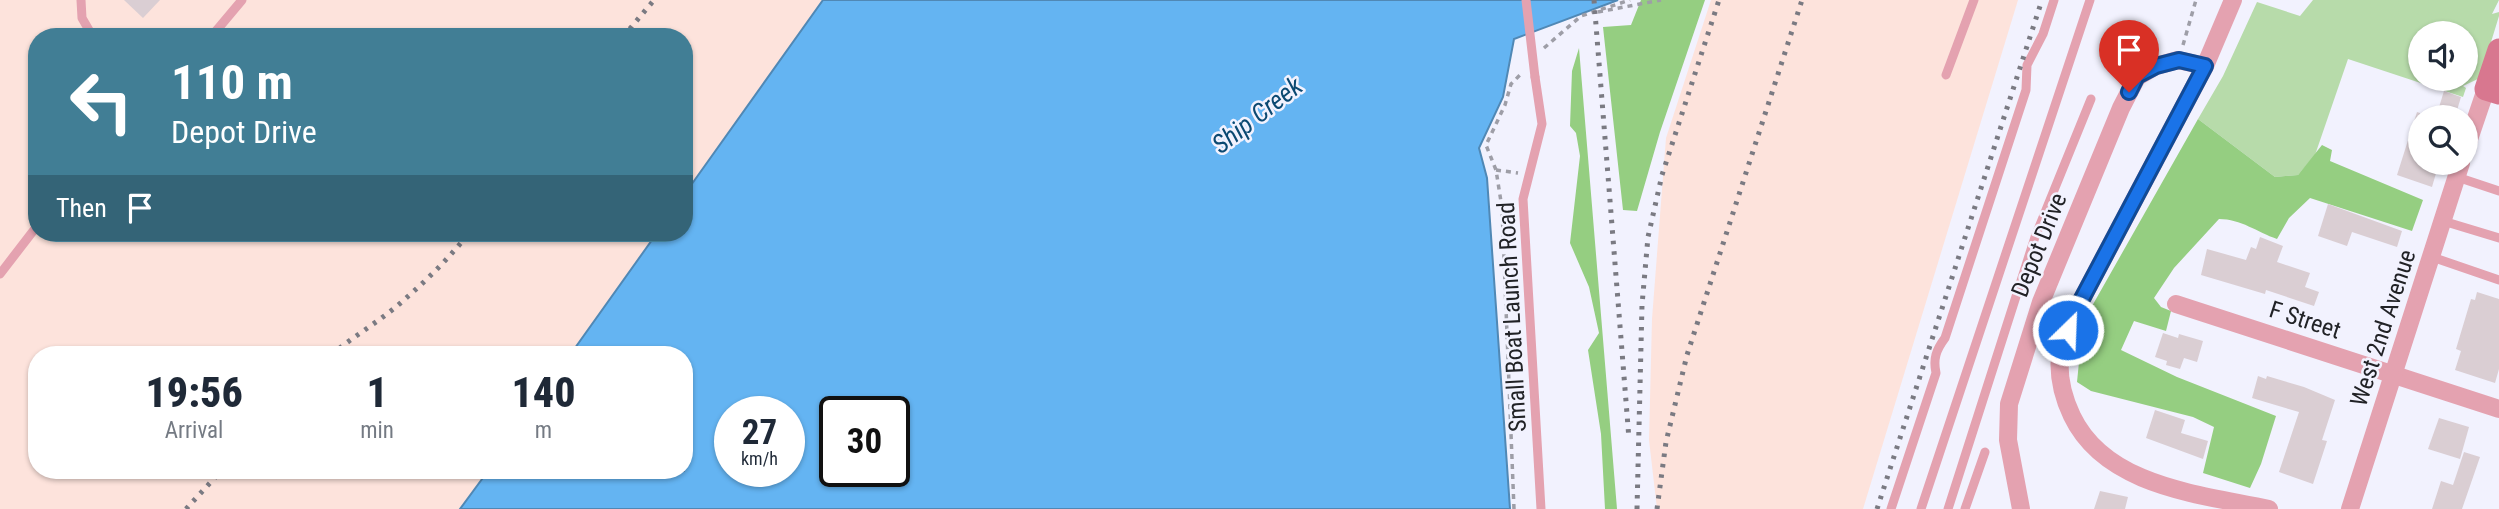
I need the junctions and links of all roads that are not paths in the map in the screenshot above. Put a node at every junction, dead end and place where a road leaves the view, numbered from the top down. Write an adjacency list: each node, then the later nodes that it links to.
1 (81, 0): 8 (lane)
2 (242, 0): 9 (lane)
3 (1526, 0): 29 (lane, Small Boat Launch Road, bridge)
4 (1974, 0): 12 (lane)
5 (2054, 0): 30 (lane)
6 (2090, 0): 31 (lane)
7 (2232, 0): 11 (street)
8 (88, 28)
9 (219, 28)
10 (2499, 50): 13 (street)
11 (2205, 66): 34 (street, Depot Drive); 35 (street)
12 (1946, 75)
13 (2492, 91): 15 (street)
14 (2091, 99): 32 (lane)
15 (2478, 122)
16 (2457, 175): 19 (street, West 2nd Avenue)
17 (2469, 175): 18 (lane)
18 (2499, 191)
19 (2443, 221): 21 (lane); 22 (street, West 2nd Avenue)
20 (28, 238): 23 (lane)
21 (2499, 239)
22 (2432, 257): 24 (lane); 26 (street, West 2nd Avenue)
23 (0, 274)
24 (2499, 280)
25 (2176, 304): 26 (street, F Street)
26 (2393, 375): 27 (street, F Street); 36 (street, West 2nd Avenue)
27 (2499, 409)
28 (1985, 452): 33 (lane)
29 (1541, 509)
30 (1891, 509)
31 (1921, 509)
32 (1948, 509)
33 (1965, 509)
34 (2021, 509)
35 (2269, 509)
36 (2350, 509)

